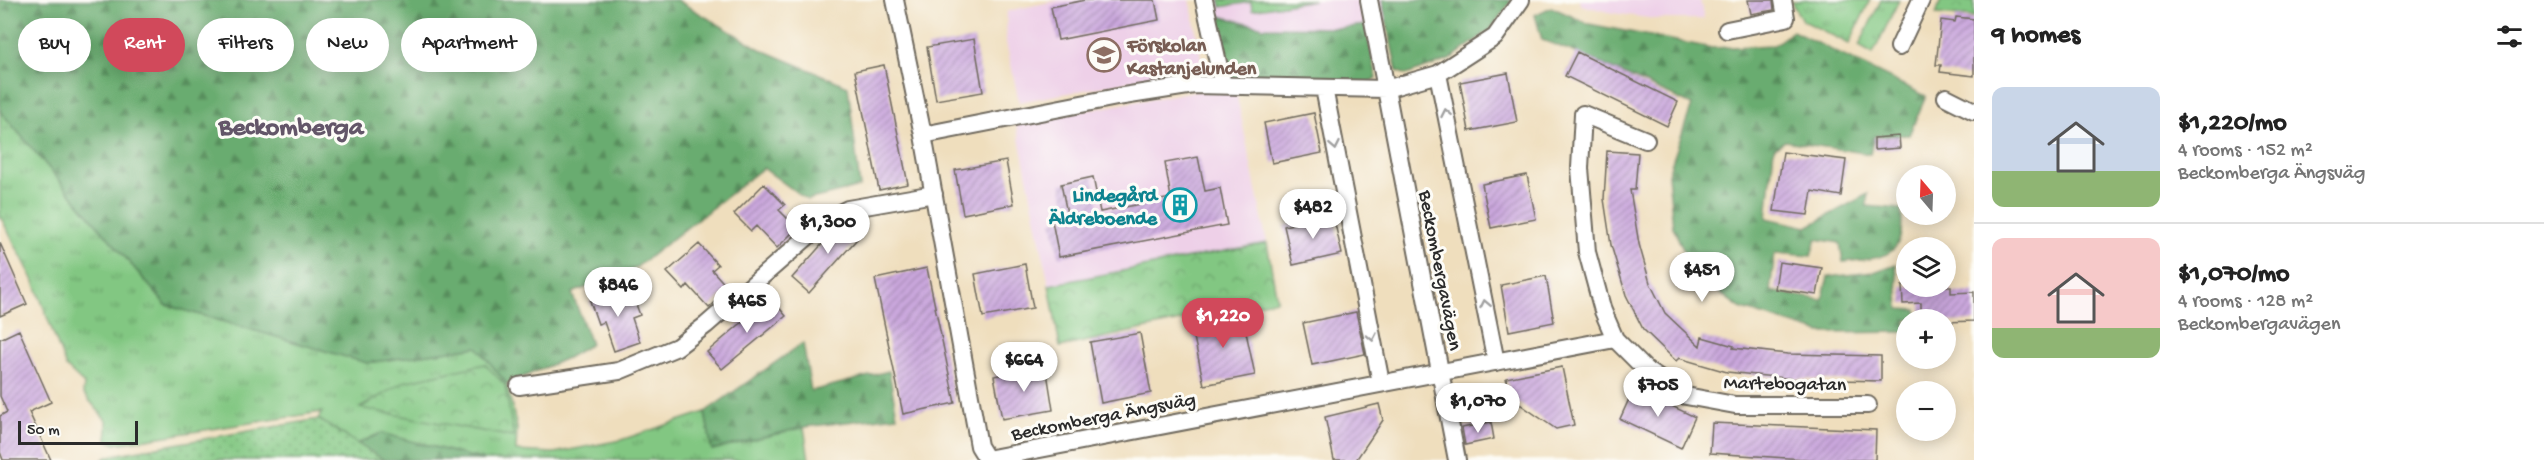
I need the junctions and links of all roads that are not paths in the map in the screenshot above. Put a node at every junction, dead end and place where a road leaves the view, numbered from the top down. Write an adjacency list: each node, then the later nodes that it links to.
1 (895, 0): 15 (street, Beckomberga Ängsväg)
2 (1204, 0): 10 (street)
3 (1369, 0): 12 (street, Beckombergavägen)
4 (1521, 0): 9 (street)
5 (1783, 0): 7 (street)
6 (1921, 0): 8 (street)
7 (1727, 30)
8 (1899, 47)
9 (1438, 74): 12 (street); 19 (street, Beckombergavägen, one-way to 9)
10 (1223, 85): 11 (street); 15 (street)
11 (1324, 88): 12 (street); 21 (street, one-way to 21)
12 (1386, 89): 20 (street, Beckombergavägen)
13 (1946, 98): 14 (street)
14 (1974, 111)
15 (924, 135): 17 (street, Beckomberga Ängsväg)
16 (1646, 140): 18 (street, Martebogatan)
17 (934, 194): 21 (street, Beckomberga Ängsväg); 22 (street)
18 (1615, 339): 19 (street); 23 (street, Martebogatan)
19 (1496, 362): 20 (street)
20 (1440, 372): 21 (street, Beckomberga Ängsväg); 24 (street, Beckombergavägen)
21 (1381, 383)
22 (519, 386)
23 (1868, 405)
24 (1457, 460)

